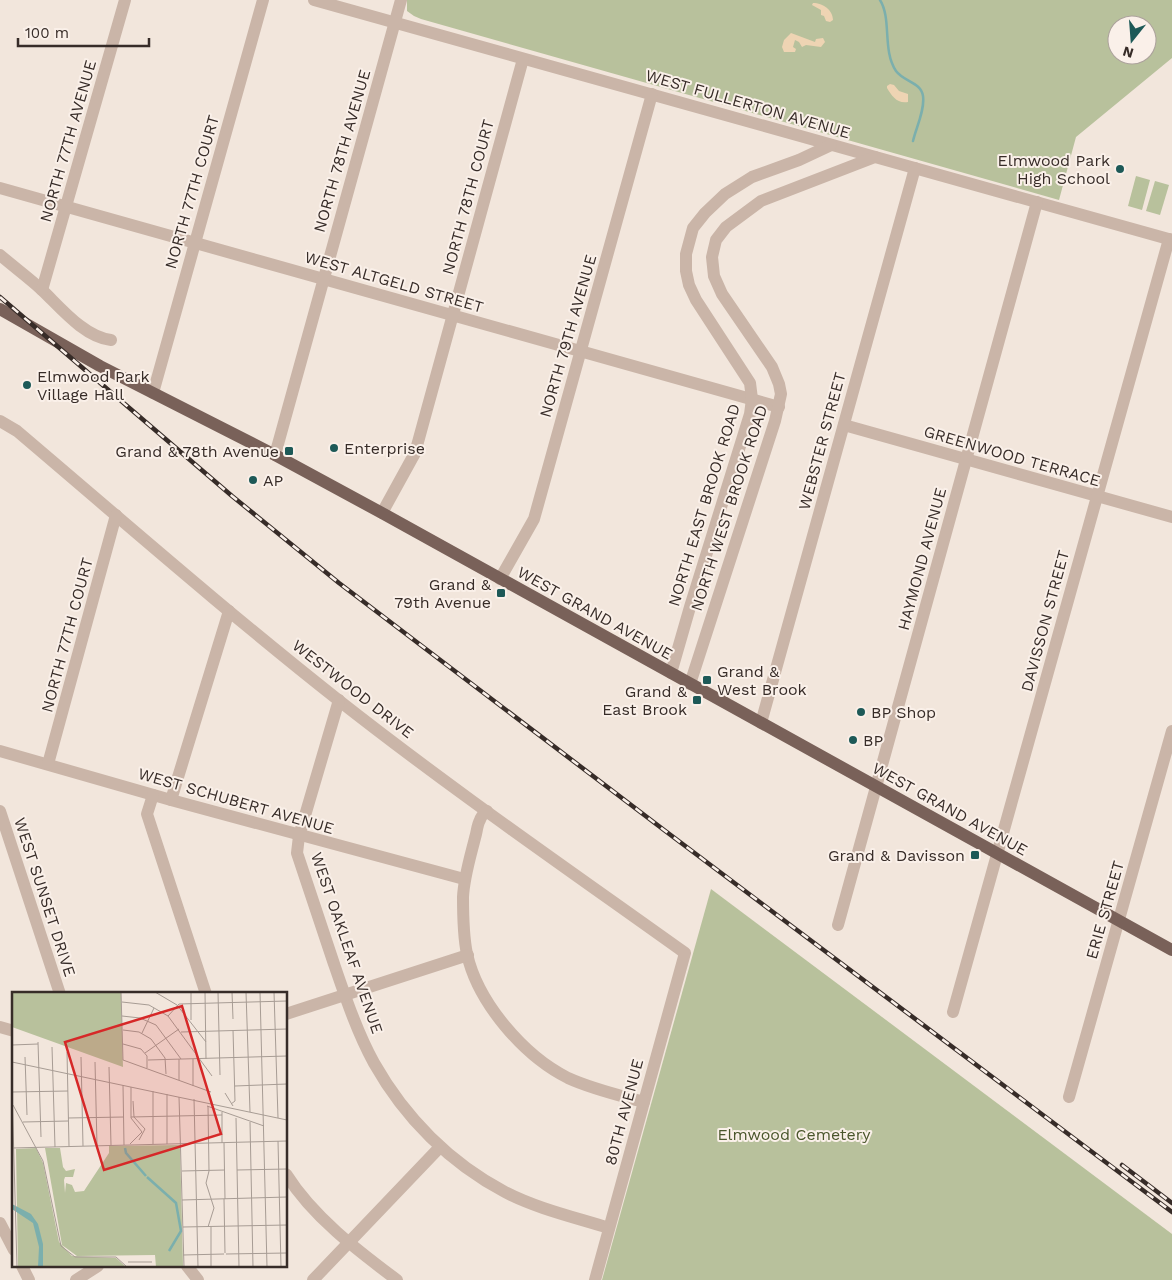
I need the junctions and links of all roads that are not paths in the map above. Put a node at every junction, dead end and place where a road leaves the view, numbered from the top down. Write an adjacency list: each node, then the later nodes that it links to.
1 (125, 0): 13 (street, NORTH 77TH AVENUE)
2 (262, 0): 15 (street, NORTH 77TH COURT)
3 (314, 0): 5 (street, WEST FULLERTON AVENUE)
4 (401, 0): 5 (street, NORTH 78TH AVENUE)
5 (395, 22): 6 (street, WEST FULLERTON AVENUE); 17 (street, NORTH 78TH AVENUE)
6 (523, 58): 7 (street, WEST FULLERTON AVENUE); 20 (street, NORTH 78TH COURT)
7 (652, 94): 8 (street, WEST FULLERTON AVENUE); 22 (street, NORTH 79TH AVENUE)
8 (831, 145): 9 (street, WEST FULLERTON AVENUE); 24 (street, NORTH EAST BROOK ROAD)
9 (875, 157): 10 (street, WEST FULLERTON AVENUE); 25 (street, NORTH WEST BROOK ROAD)
10 (915, 168): 12 (street, WEST FULLERTON AVENUE); 27 (street, WEBSTER STREET)
11 (0, 188): 13 (street, WEST ALTGELD STREET)
12 (1037, 202): 14 (street, WEST FULLERTON AVENUE); 31 (street, HAYMOND AVENUE)
13 (67, 207): 15 (street, WEST ALTGELD STREET); 18 (street, NORTH 77TH AVENUE)
14 (1170, 239): 32 (street, DAVISSON STREET)
15 (195, 242): 17 (street, WEST ALTGELD STREET); 23 (street, NORTH 77TH COURT)
16 (0, 256): 18 (street)
17 (324, 279): 20 (street, WEST ALTGELD STREET); 30 (street, NORTH 78TH AVENUE)
18 (42, 290): 21 (street)
19 (0, 309): 23 (main road, WEST GRAND AVENUE)
20 (453, 315): 22 (street, WEST ALTGELD STREET); 33 (street, NORTH 78TH COURT)
21 (110, 340)
22 (581, 351): 24 (street, WEST ALTGELD STREET); 36 (street, NORTH 79TH AVENUE)
23 (153, 393): 30 (main road, WEST GRAND AVENUE)
24 (752, 399): 25 (street, WEST ALTGELD STREET); 38 (street, NORTH EAST BROOK ROAD)
25 (779, 406): 39 (street, NORTH WEST BROOK ROAD)
26 (0, 422): 28 (street, WESTWOOD DRIVE)
27 (844, 425): 31 (street, GREENWOOD TERRACE); 41 (street, WEBSTER STREET)
28 (17, 431): 29 (street); 34 (street, WESTWOOD DRIVE)
29 (0, 436)
30 (275, 455): 33 (main road, WEST GRAND AVENUE)
31 (966, 460): 32 (street, GREENWOOD TERRACE); 45 (street, HAYMOND AVENUE)
32 (1096, 496): 35 (street, GREENWOOD TERRACE); 51 (street, DAVISSON STREET)
33 (382, 512): 36 (main road, WEST GRAND AVENUE)
34 (116, 515): 37 (street, WESTWOOD DRIVE); 44 (street, NORTH 77TH COURT)
35 (1172, 518)
36 (500, 579): 38 (main road, WEST GRAND AVENUE)
37 (229, 611): 40 (street, WESTWOOD DRIVE); 47 (street)
38 (671, 673): 39 (main road, WEST GRAND AVENUE)
39 (690, 684): 41 (main road, WEST GRAND AVENUE)
40 (339, 700): 49 (street, WESTWOOD DRIVE); 50 (street)
41 (761, 723): 45 (main road, WEST GRAND AVENUE)
42 (1172, 731): 53 (street, ERIE STREET)
43 (0, 751): 44 (street, WEST SCHUBERT AVENUE)
44 (48, 764): 46 (street, WEST SCHUBERT AVENUE)
45 (876, 787): 51 (main road, WEST GRAND AVENUE); 54 (street, HAYMOND AVENUE)
46 (153, 795): 47 (street, WEST SCHUBERT AVENUE); 59 (street)
47 (171, 800): 50 (street, WEST SCHUBERT AVENUE)
48 (0, 811): 58 (street, WEST SUNSET DRIVE)
49 (487, 811): 52 (street); 56 (street, WESTWOOD DRIVE)
50 (299, 836): 52 (street, WEST SCHUBERT AVENUE); 60 (street, WEST OAKLEAF AVENUE)
51 (997, 854): 53 (main road, WEST GRAND AVENUE); 61 (street, DAVISSON STREET)
52 (464, 879): 57 (street)
53 (1120, 921): 55 (main road, WEST GRAND AVENUE); 63 (street, ERIE STREET)
54 (838, 925)
55 (1172, 950)
56 (685, 953): 64 (street, 80TH AVENUE)
57 (468, 955): 60 (street); 64 (street)
58 (59, 992)
59 (205, 992)
60 (344, 995): 62 (street); 65 (street, WEST OAKLEAF AVENUE)
61 (953, 1012)
62 (288, 1013)
63 (1069, 1097)
64 (644, 1102): 68 (street, 80TH AVENUE)
65 (440, 1147): 68 (street, WEST OAKLEAF AVENUE); 69 (street)
66 (288, 1177): 69 (street)
67 (0, 1223): 70 (street)
68 (609, 1228): 79 (street, 80TH AVENUE)
69 (349, 1242): 77 (street); 78 (street)
70 (12, 1246)
71 (23, 1268): 74 (street)
72 (95, 1268): 75 (street)
73 (189, 1268): 76 (street)
74 (28, 1280)
75 (76, 1280)
76 (198, 1280)
77 (314, 1280)
78 (398, 1280)
79 (595, 1280)

